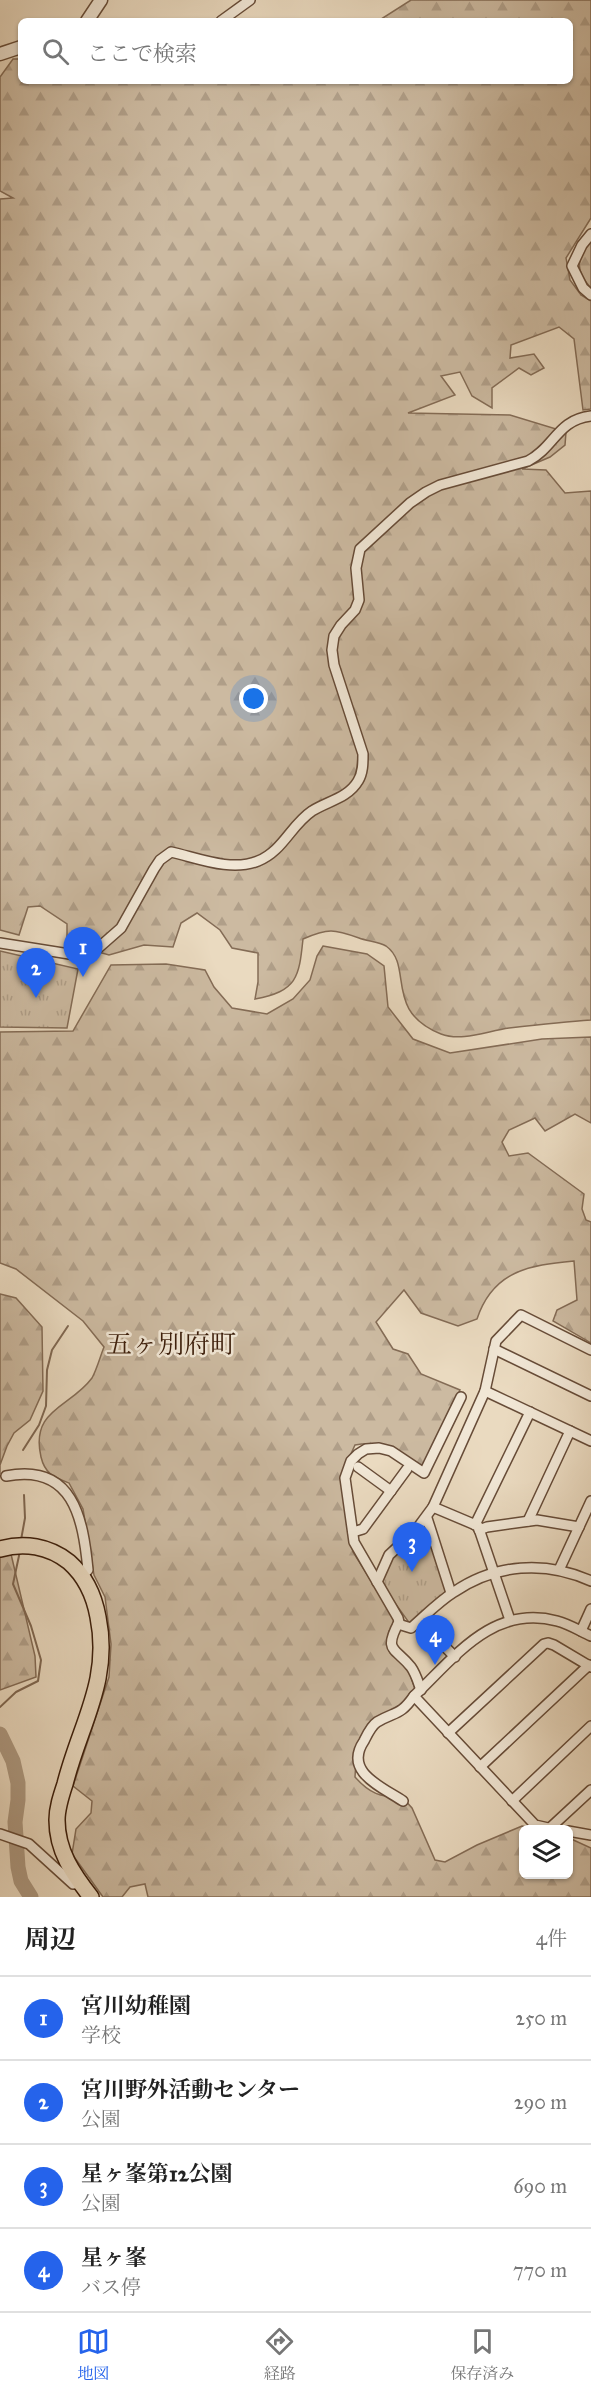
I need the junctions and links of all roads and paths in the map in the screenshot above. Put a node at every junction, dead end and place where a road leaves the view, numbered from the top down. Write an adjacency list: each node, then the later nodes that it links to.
1 (101, 0): 3 (street)
2 (250, 0): 4 (street)
3 (89, 18)
4 (225, 18)
5 (18, 48): 6 (street)
6 (0, 54)
7 (591, 234): 8 (street)
8 (591, 295)
9 (591, 416): 10 (street)
10 (0, 943)
11 (494, 1348): 12 (street); 13 (street); 14 (street)
12 (591, 1350)
13 (485, 1391): 16 (street); 24 (street)
14 (591, 1396)
15 (461, 1397): 29 (street)
16 (530, 1412): 17 (street); 27 (street)
17 (570, 1431): 18 (street); 26 (street)
18 (591, 1441)
19 (358, 1467): 22 (street)
20 (407, 1469): 22 (street)
21 (6, 1476): 32 (street)
22 (391, 1491): 29 (street)
23 (591, 1501): 28 (street)
24 (433, 1507): 25 (street); 27 (street)
25 (427, 1518): 35 (street); 36 (street)
26 (528, 1521): 27 (street); 28 (street)
27 (477, 1527): 33 (street)
28 (579, 1527): 31 (street)
29 (353, 1533): 35 (street)
30 (0, 1549): 32 (main road)
31 (559, 1570): 33 (street); 34 (street)
32 (78, 1571): 57 (main road)
33 (494, 1572): 36 (street); 38 (street)
34 (591, 1581)
35 (377, 1582): 40 (street)
36 (451, 1593): 39 (street)
37 (591, 1610): 41 (street)
38 (510, 1620): 41 (street); 43 (street)
39 (420, 1621): 40 (street); 43 (street)
40 (398, 1624): 45 (street)
41 (580, 1631): 42 (street)
42 (591, 1636)
43 (455, 1657): 45 (street)
44 (590, 1666): 47 (street); 48 (street)
45 (418, 1693): 47 (street); 51 (street)
46 (591, 1726): 50 (street)
47 (448, 1733): 48 (street)
48 (480, 1767): 50 (street)
49 (591, 1790): 53 (street)
50 (512, 1800): 52 (street)
51 (403, 1801)
52 (534, 1825)
53 (558, 1825)
54 (573, 1833): 56 (street)
55 (5, 1835): 57 (street)
56 (591, 1835)
57 (80, 1883): 58 (main road)
58 (91, 1897)

